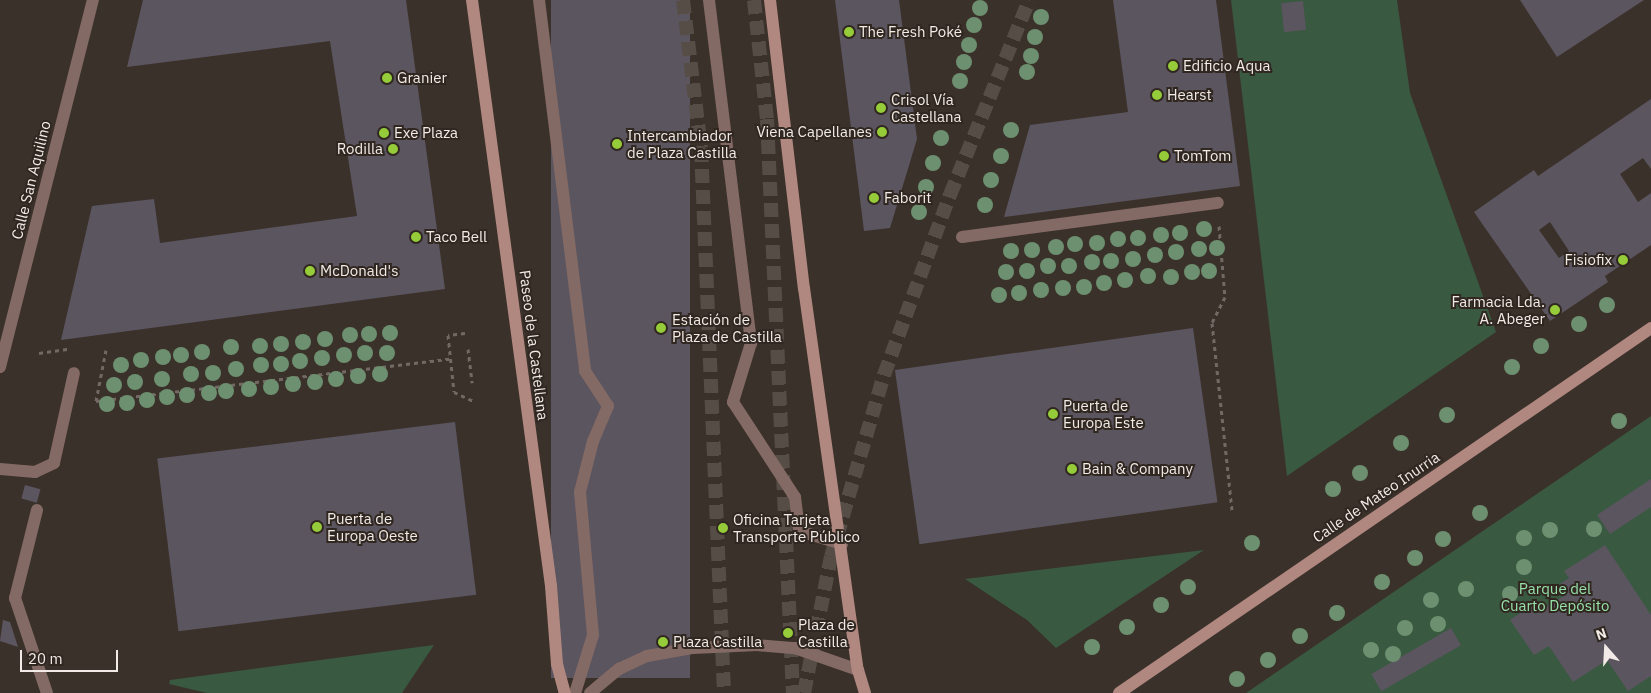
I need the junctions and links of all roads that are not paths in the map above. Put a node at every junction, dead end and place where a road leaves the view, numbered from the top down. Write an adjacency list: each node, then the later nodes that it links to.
1 (93, 0): 9 (street, Calle San Aquilino)
2 (472, 0): 16 (main road, Paseo de la Castellana)
3 (538, 0): 17 (street)
4 (709, 0): 13 (street)
5 (770, 0): 13 (main road)
6 (1218, 203): 7 (street)
7 (962, 237)
8 (1651, 328): 20 (main road, Calle de Mateo Inurria)
9 (0, 367)
10 (74, 373): 11 (street)
11 (0, 469)
12 (37, 510): 15 (street)
13 (842, 544): 14 (main road)
14 (858, 670): 18 (street); 19 (main road)
15 (47, 693)
16 (565, 693)
17 (575, 693)
18 (590, 693)
19 (865, 693)
20 (1119, 693)

